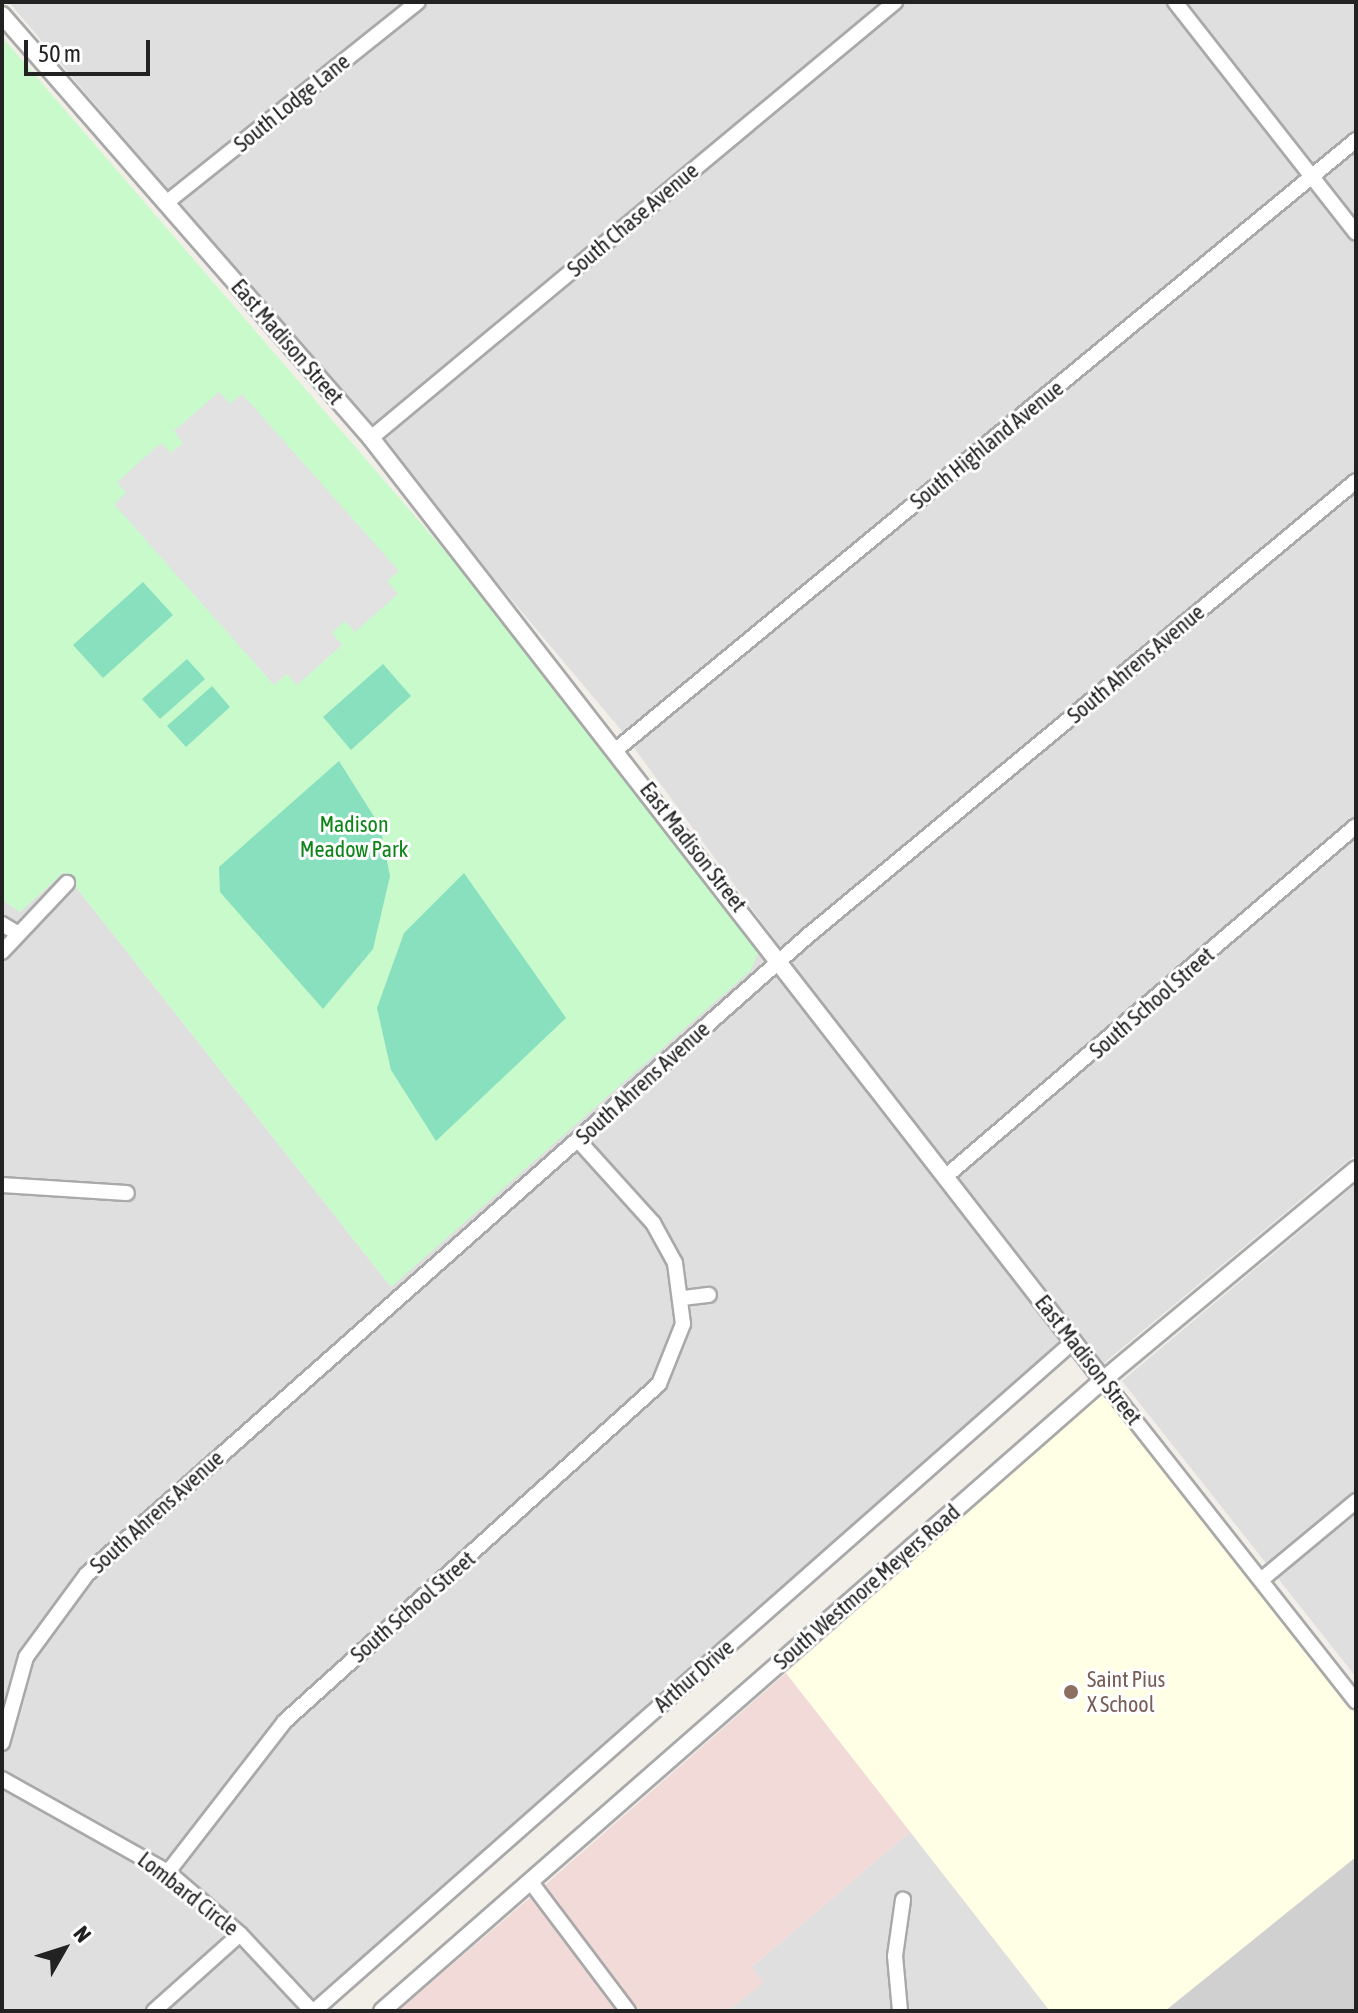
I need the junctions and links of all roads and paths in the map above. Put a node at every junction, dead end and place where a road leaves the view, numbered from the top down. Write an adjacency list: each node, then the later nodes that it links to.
1 (418, 2): 7 (street, South Lodge Lane)
2 (895, 2): 9 (street, South Chase Avenue)
3 (1175, 2): 6 (street)
4 (2, 15): 7 (street, East Madison Street)
5 (1356, 140): 6 (street, South Highland Avenue)
6 (1313, 176): 8 (street); 11 (street, South Highland Avenue)
7 (166, 203): 9 (street, East Madison Street)
8 (1356, 233)
9 (371, 438): 11 (street, East Madison Street)
10 (1356, 481): 17 (street, South Ahrens Avenue)
11 (617, 749): 17 (street, East Madison Street)
12 (1356, 826): 20 (street, South School Street)
13 (67, 883): 15 (street)
14 (2, 924): 15 (street)
15 (17, 933): 16 (street)
16 (2, 952)
17 (778, 963): 18 (street, South Ahrens Avenue); 20 (street, East Madison Street)
18 (578, 1140): 24 (street); 30 (street, South Ahrens Avenue)
19 (1356, 1169): 26 (street, South Westmore Meyers Road)
20 (945, 1177): 25 (street, East Madison Street)
21 (2, 1185): 22 (street)
22 (127, 1193)
23 (709, 1295): 24 (street)
24 (683, 1298): 32 (street, South School Street)
25 (1074, 1341): 26 (street, East Madison Street); 37 (street, Arthur Drive)
26 (1103, 1380): 28 (street, East Madison Street); 33 (street, South Westmore Meyers Road)
27 (1356, 1501): 28 (street)
28 (1261, 1580): 29 (street, East Madison Street)
29 (1356, 1701)
30 (2, 1743)
31 (2, 1779): 32 (street, Lombard Circle)
32 (168, 1872): 35 (street, Lombard Circle)
33 (530, 1881): 38 (street, South Westmore Meyers Road); 39 (street)
34 (903, 1900): 40 (street)
35 (240, 1934): 36 (street); 37 (street, Lombard Circle)
36 (154, 2011)
37 (313, 2011)
38 (382, 2011)
39 (628, 2011)
40 (900, 2011)

